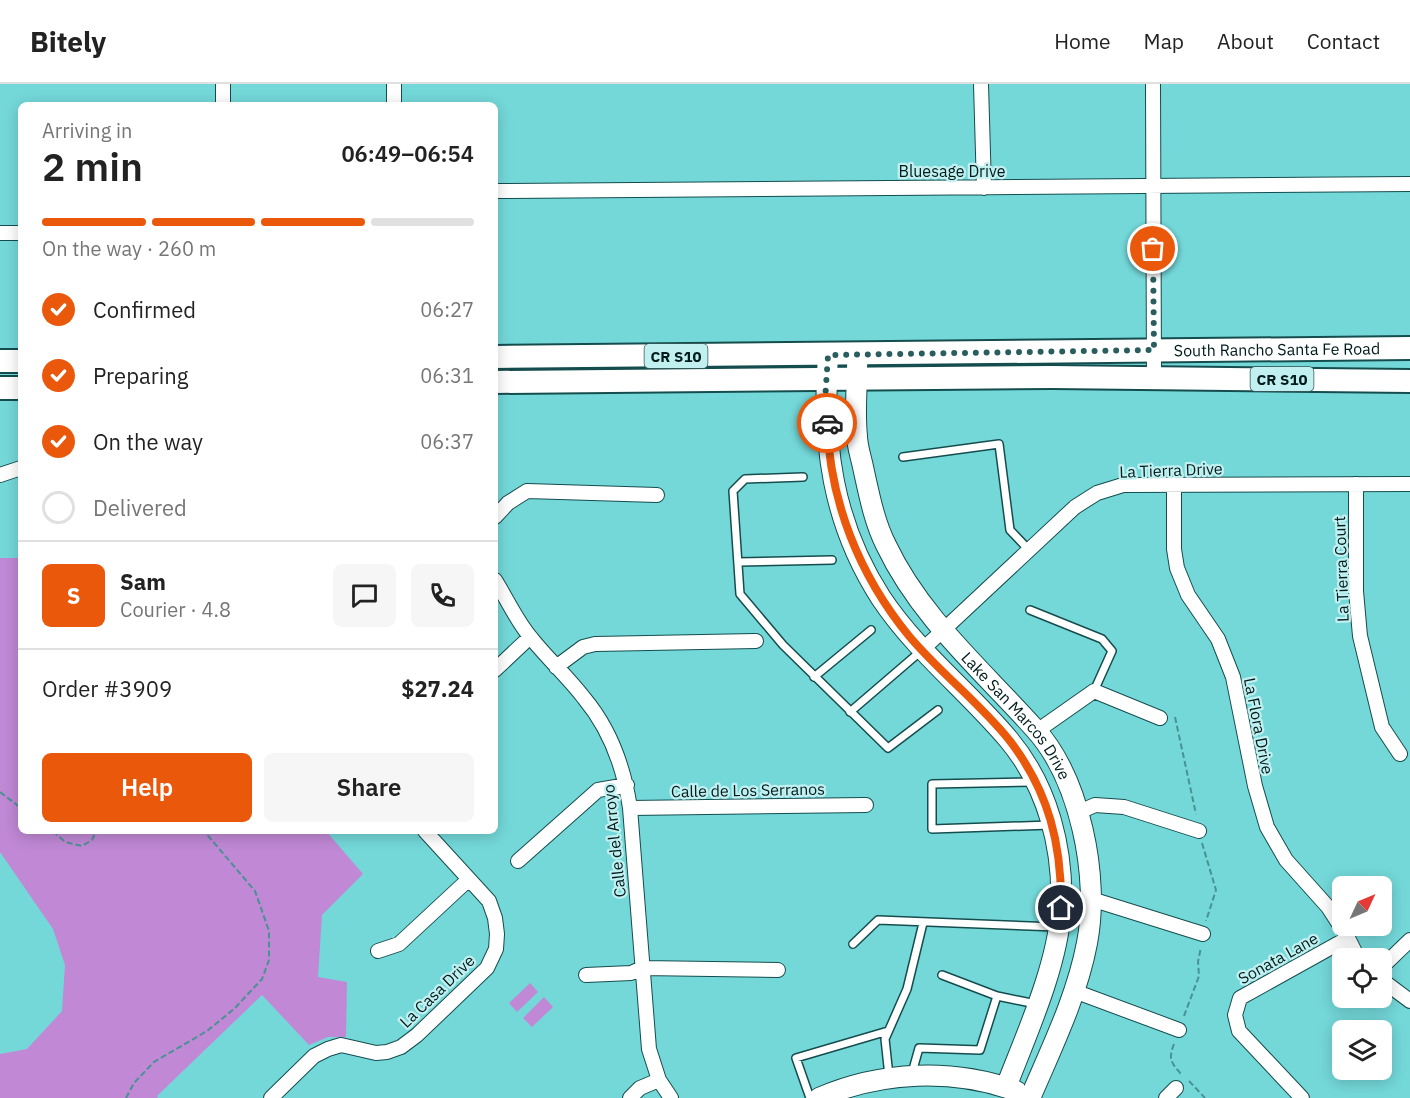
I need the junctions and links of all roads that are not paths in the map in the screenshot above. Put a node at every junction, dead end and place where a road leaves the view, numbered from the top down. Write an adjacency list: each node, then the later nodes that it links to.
1 (223, 84): 5 (street)
2 (394, 84): 6 (street)
3 (981, 84): 9 (street)
4 (1153, 84): 8 (street)
5 (223, 102)
6 (394, 102)
7 (1410, 184): 8 (street, Bluesage Drive)
8 (1153, 186): 9 (street, Bluesage Drive); 14 (street)
9 (984, 188): 10 (street, Bluesage Drive)
10 (498, 191)
11 (0, 233): 12 (street)
12 (18, 233)
13 (1410, 348): 14 (main road, South Rancho Santa Fe Road / CR S10)
14 (1154, 350): 15 (main road, South Rancho Santa Fe Road / CR S10); 20 (street)
15 (857, 354): 16 (main road, South Rancho Santa Fe Road / CR S10); 22 (street, Lake San Marcos Drive)
16 (828, 355): 17 (main road, South Rancho Santa Fe Road / CR S10); 21 (street, Lake San Marcos Drive)
17 (498, 357)
18 (0, 361): 19 (main road)
19 (18, 361)
20 (1154, 378): 22 (main road, South Rancho Santa Fe Road / CR S10); 23 (main road, South Rancho Santa Fe Road / CR S10)
21 (827, 380): 22 (main road, South Rancho Santa Fe Road / CR S10); 24 (main road, South Rancho Santa Fe Road / CR S10); 45 (street, Lake San Marcos Drive)
22 (858, 380): 42 (street, Lake San Marcos Drive)
23 (1410, 381)
24 (498, 382)
25 (0, 388): 26 (main road)
26 (18, 388)
27 (903, 457): 36 (lane)
28 (18, 469): 29 (street)
29 (0, 475)
30 (803, 477): 38 (lane)
31 (1174, 484): 32 (street, La Tierra Drive); 36 (street, La Tierra Drive); 69 (street, La Flora Drive)
32 (1356, 484): 33 (street, La Tierra Drive); 54 (street, La Tierra Court)
33 (1410, 484)
34 (657, 495): 35 (street)
35 (498, 514)
36 (1029, 550): 42 (street, La Tierra Drive)
37 (832, 560): 38 (lane)
38 (738, 562): 48 (lane)
39 (498, 585): 43 (street, Calle del Arroyo)
40 (1030, 610): 49 (lane)
41 (871, 630): 48 (lane)
42 (944, 631): 45 (street, La Tierra Drive); 53 (street, Lake San Marcos Drive)
43 (530, 637): 46 (street); 47 (street, Calle del Arroyo)
44 (756, 641): 47 (street)
45 (922, 650): 51 (lane); 55 (street, Lake San Marcos Drive)
46 (498, 667)
47 (556, 667): 56 (street, Calle del Arroyo)
48 (814, 677): 51 (lane)
49 (1094, 691): 52 (street); 53 (street)
50 (938, 710): 51 (lane)
51 (850, 712)
52 (1160, 718)
53 (1037, 731): 59 (street, Lake San Marcos Drive)
54 (1400, 754)
55 (1035, 782): 60 (street, Lake San Marcos Drive); 60 (lane)
56 (627, 785): 58 (street, Calle del Arroyo); 63 (street)
57 (866, 805): 58 (street, Calle de Los Serranos)
58 (630, 808): 75 (street, Calle del Arroyo)
59 (1079, 812): 61 (street); 65 (street, Lake San Marcos Drive)
60 (1053, 825): 67 (street, Lake San Marcos Drive)
61 (1199, 831)
62 (428, 834): 64 (street, La Casa Drive)
63 (518, 861)
64 (469, 879): 73 (street); 91 (street, La Casa Drive)
65 (1091, 899): 68 (street); 80 (street, Lake San Marcos Drive)
66 (923, 923): 67 (lane); 71 (lane); 85 (lane)
67 (1059, 928): 83 (street, Lake San Marcos Drive)
68 (1203, 934)
69 (1348, 938): 72 (street, La Flora Drive); 96 (street, Sonata Lane)
70 (1410, 940): 74 (street)
71 (853, 944)
72 (1353, 948)
73 (378, 951)
74 (1392, 957)
75 (642, 968): 76 (street); 77 (street); 88 (street, Calle del Arroyo)
76 (778, 970)
77 (586, 975)
78 (942, 975): 81 (lane)
79 (1392, 987): 82 (street)
80 (1074, 991): 84 (street); 90 (street, Lake San Marcos Drive)
81 (997, 996): 83 (lane); 86 (lane)
82 (1410, 1000)
83 (1037, 1004): 89 (street, Lake San Marcos Drive)
84 (1179, 1030)
85 (888, 1031): 87 (lane); 94 (lane)
86 (911, 1075): 87 (street); 89 (street)
87 (889, 1078): 95 (street)
88 (659, 1080): 92 (street); 93 (street, Calle del Arroyo)
89 (1006, 1087): 90 (street)
90 (1033, 1097)
91 (270, 1098)
92 (630, 1098)
93 (671, 1098)
94 (810, 1098)
95 (819, 1098)
96 (1302, 1098)

